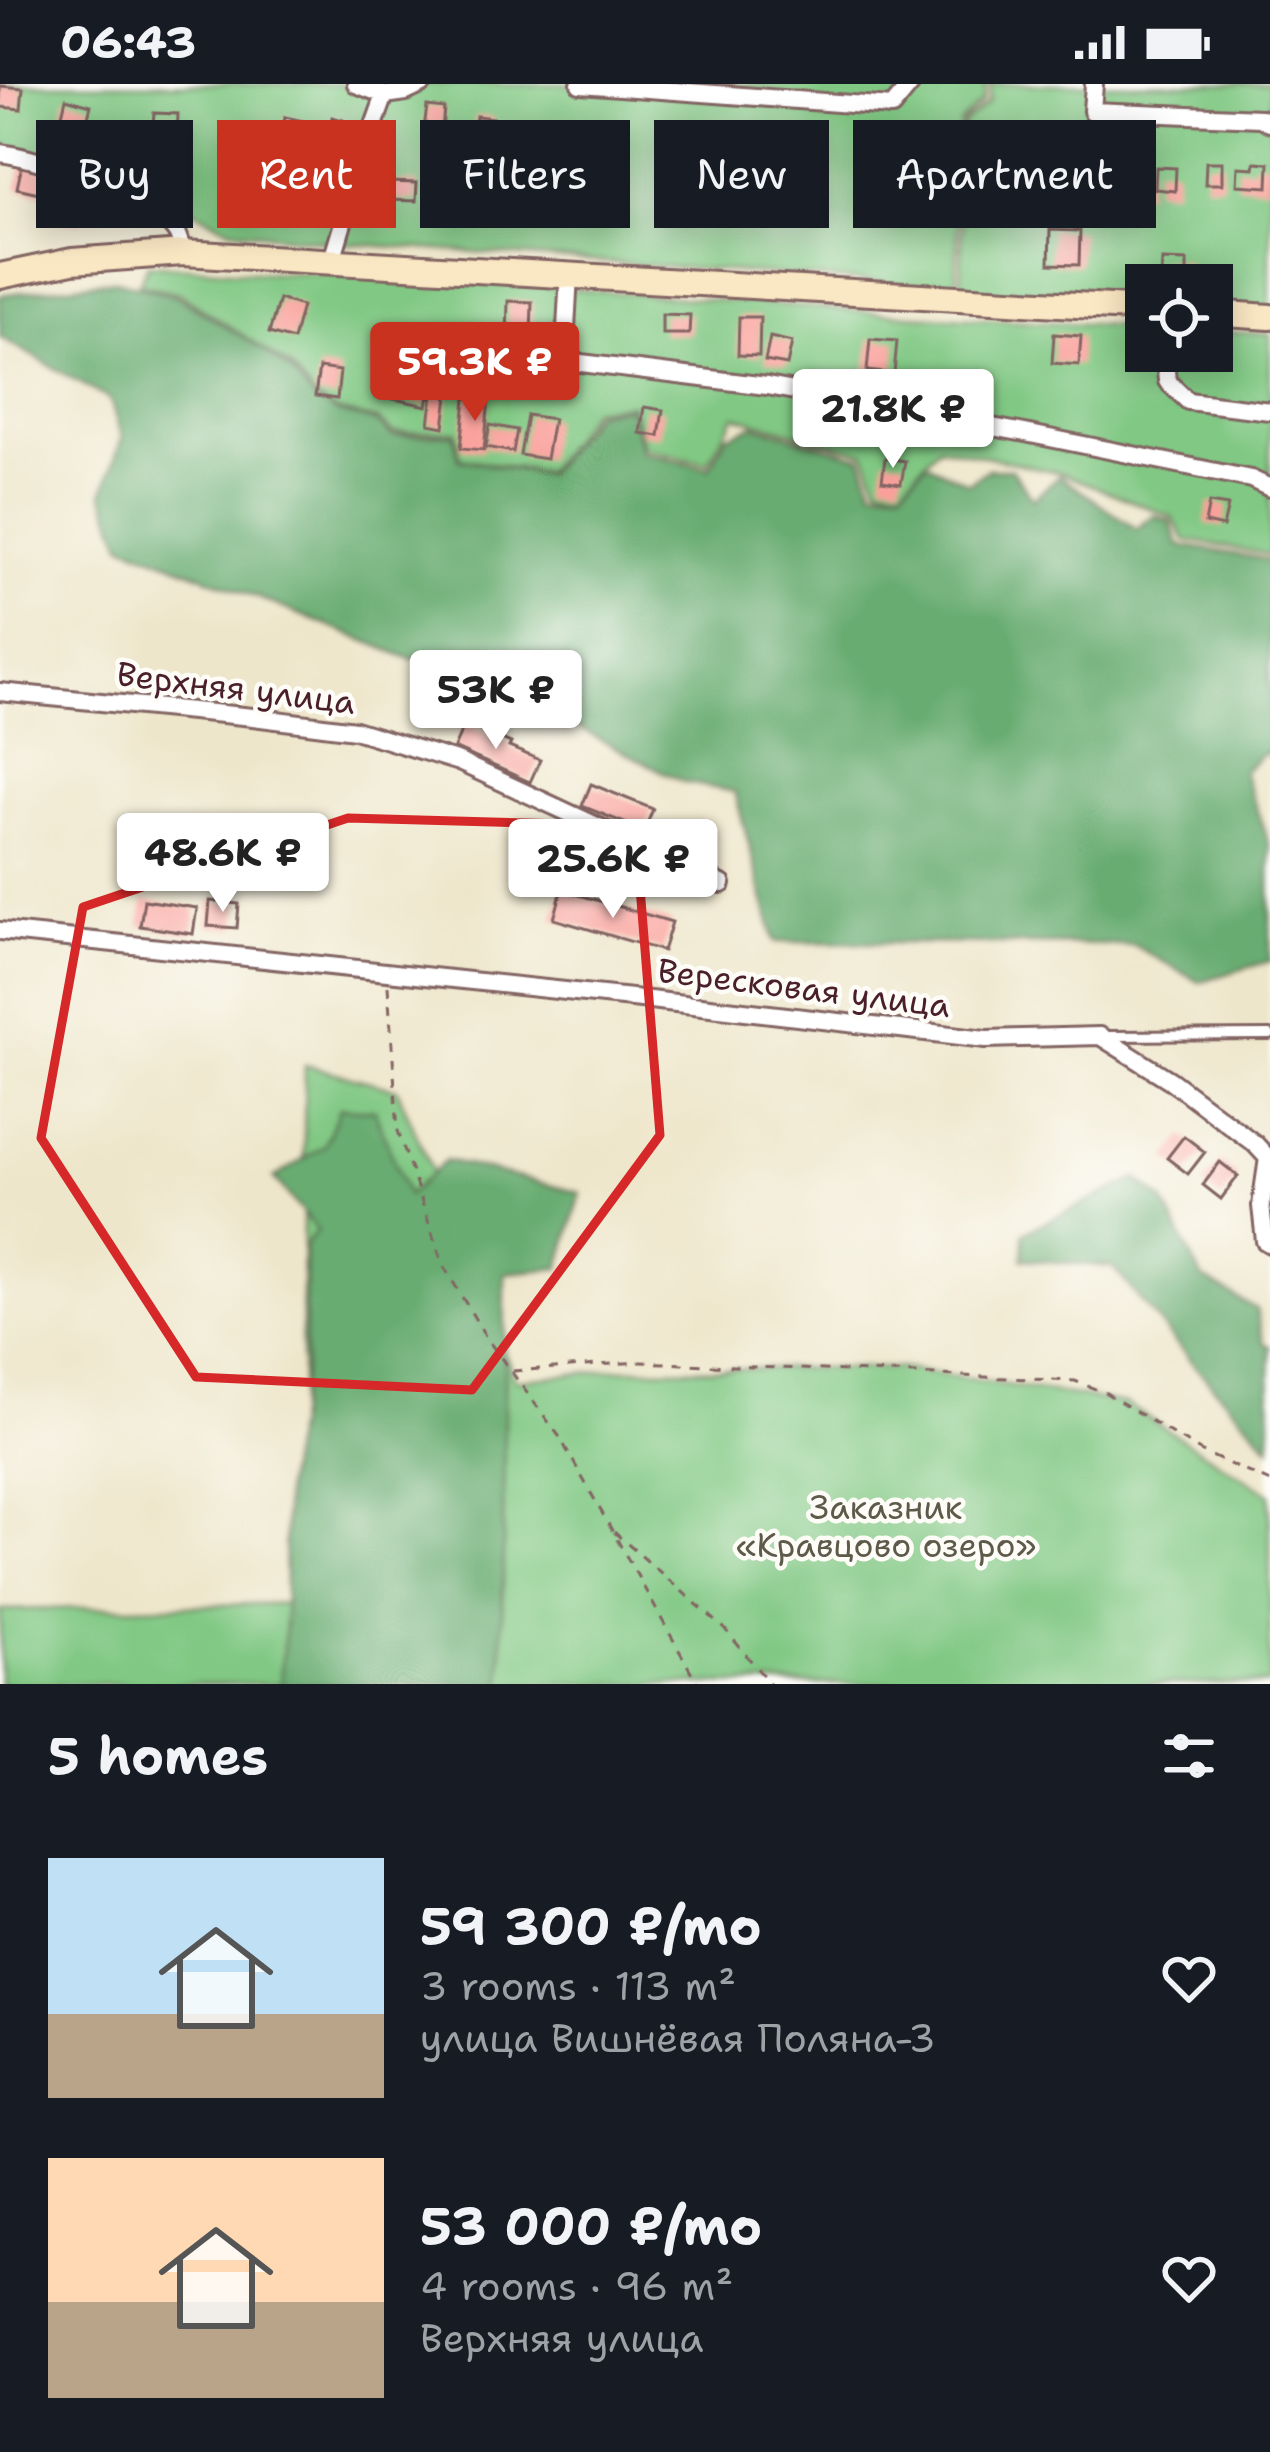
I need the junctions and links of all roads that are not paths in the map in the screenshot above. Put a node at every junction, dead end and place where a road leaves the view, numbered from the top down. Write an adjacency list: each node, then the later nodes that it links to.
1 (356, 84): 7 (street)
2 (423, 84): 7 (street)
3 (580, 84): 6 (street)
4 (911, 84): 6 (street)
5 (1094, 84): 8 (street)
6 (691, 88)
7 (385, 95): 11 (street)
8 (1270, 122)
9 (0, 153): 10 (street)
10 (183, 254): 11 (main road); 13 (main road)
11 (332, 260): 12 (main road)
12 (569, 274): 14 (main road); 19 (street)
13 (0, 276)
14 (1125, 308)
15 (1233, 314): 16 (main road)
16 (1270, 317)
17 (1166, 372): 18 (street)
18 (1270, 411)
19 (1270, 488)
20 (0, 692): 21 (street, Верхняя улица)
21 (722, 884)
22 (0, 932): 24 (street, Вересковая улица)
23 (1270, 1035): 24 (lane)
24 (1100, 1036): 25 (street)
25 (1270, 1244)

